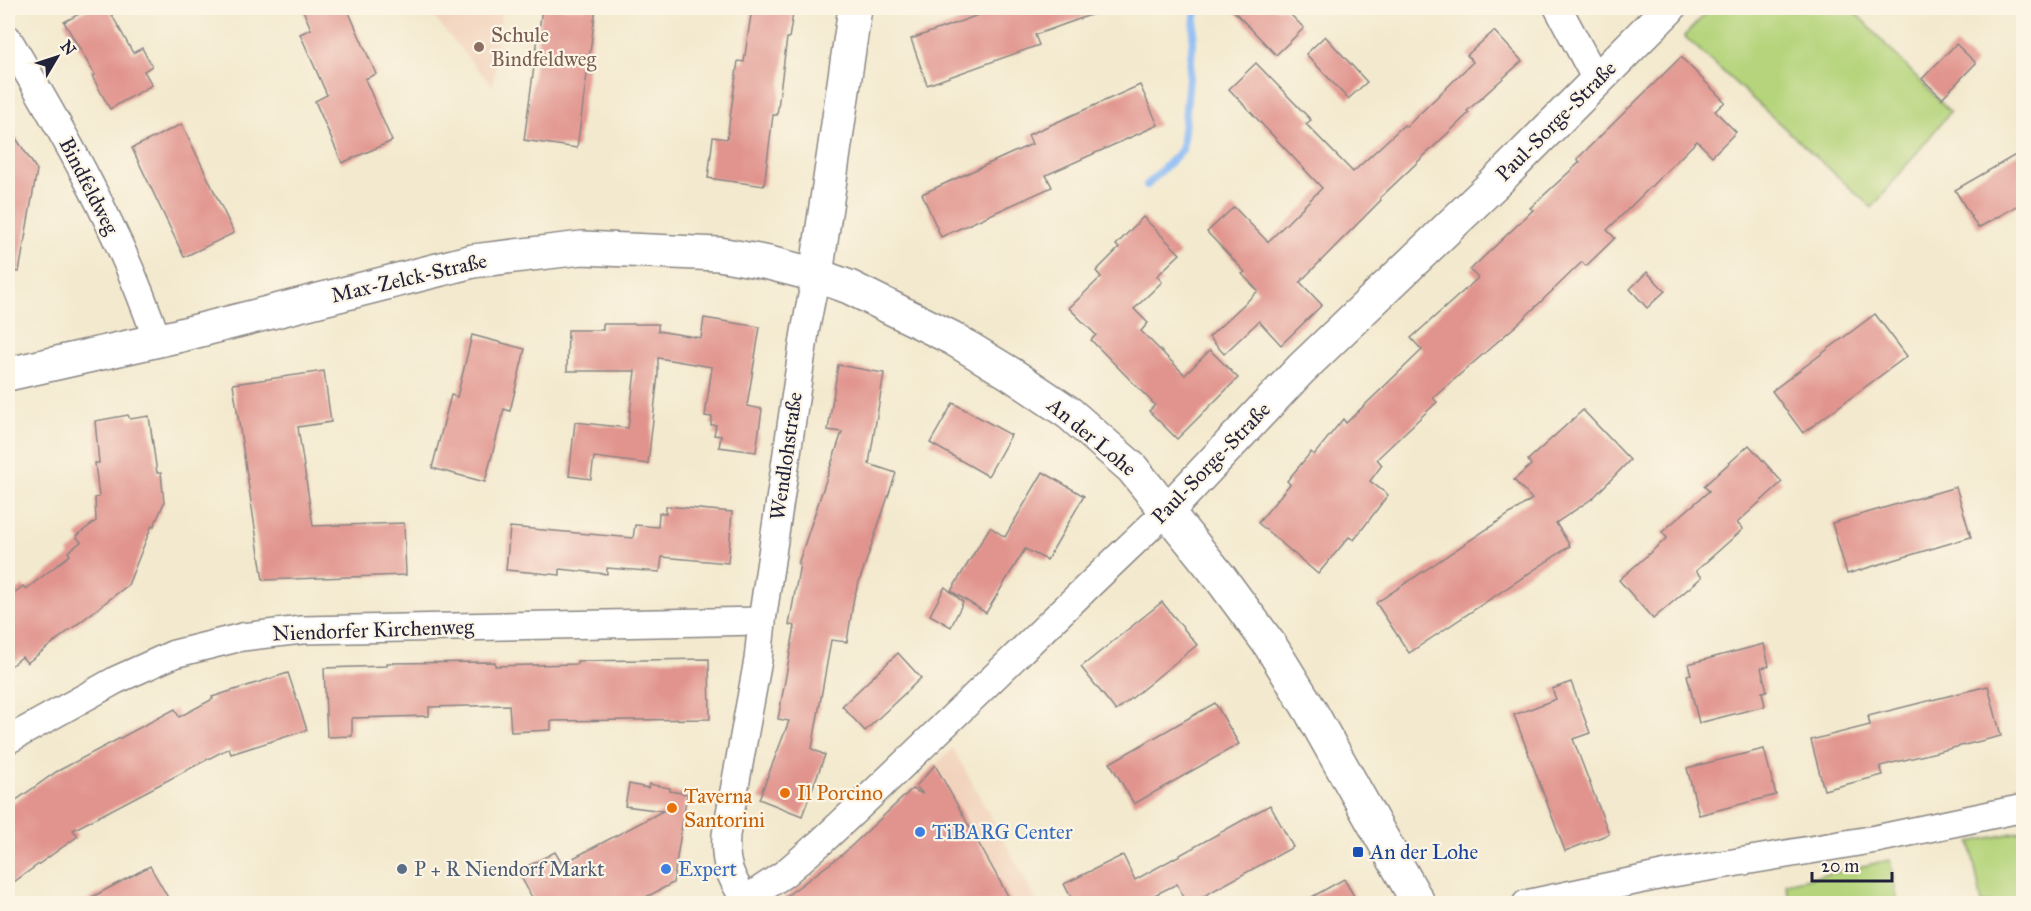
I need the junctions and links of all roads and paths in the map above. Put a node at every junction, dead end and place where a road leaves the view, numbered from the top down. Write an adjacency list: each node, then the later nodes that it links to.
1 (855, 8): 6 (street, Wendlohstraße)
2 (1558, 8): 5 (street)
3 (1669, 8): 5 (street, Paul-Sorge-Straße)
4 (8, 39): 7 (street, Bindfeldweg)
5 (1597, 81): 9 (street, Paul-Sorge-Straße)
6 (816, 275): 7 (street, Max-Zelck-Straße); 9 (street, An der Lohe); 10 (street, Wendlohstraße)
7 (158, 340): 8 (street, Max-Zelck-Straße)
8 (8, 374)
9 (1168, 510): 13 (street, Paul-Sorge-Straße); 14 (street, An der Lohe)
10 (762, 621): 11 (street, Niendorfer Kirchenweg); 13 (street, Wendlohstraße)
11 (8, 740)
12 (2024, 808): 15 (street)
13 (742, 902)
14 (1419, 903)
15 (1526, 903)

